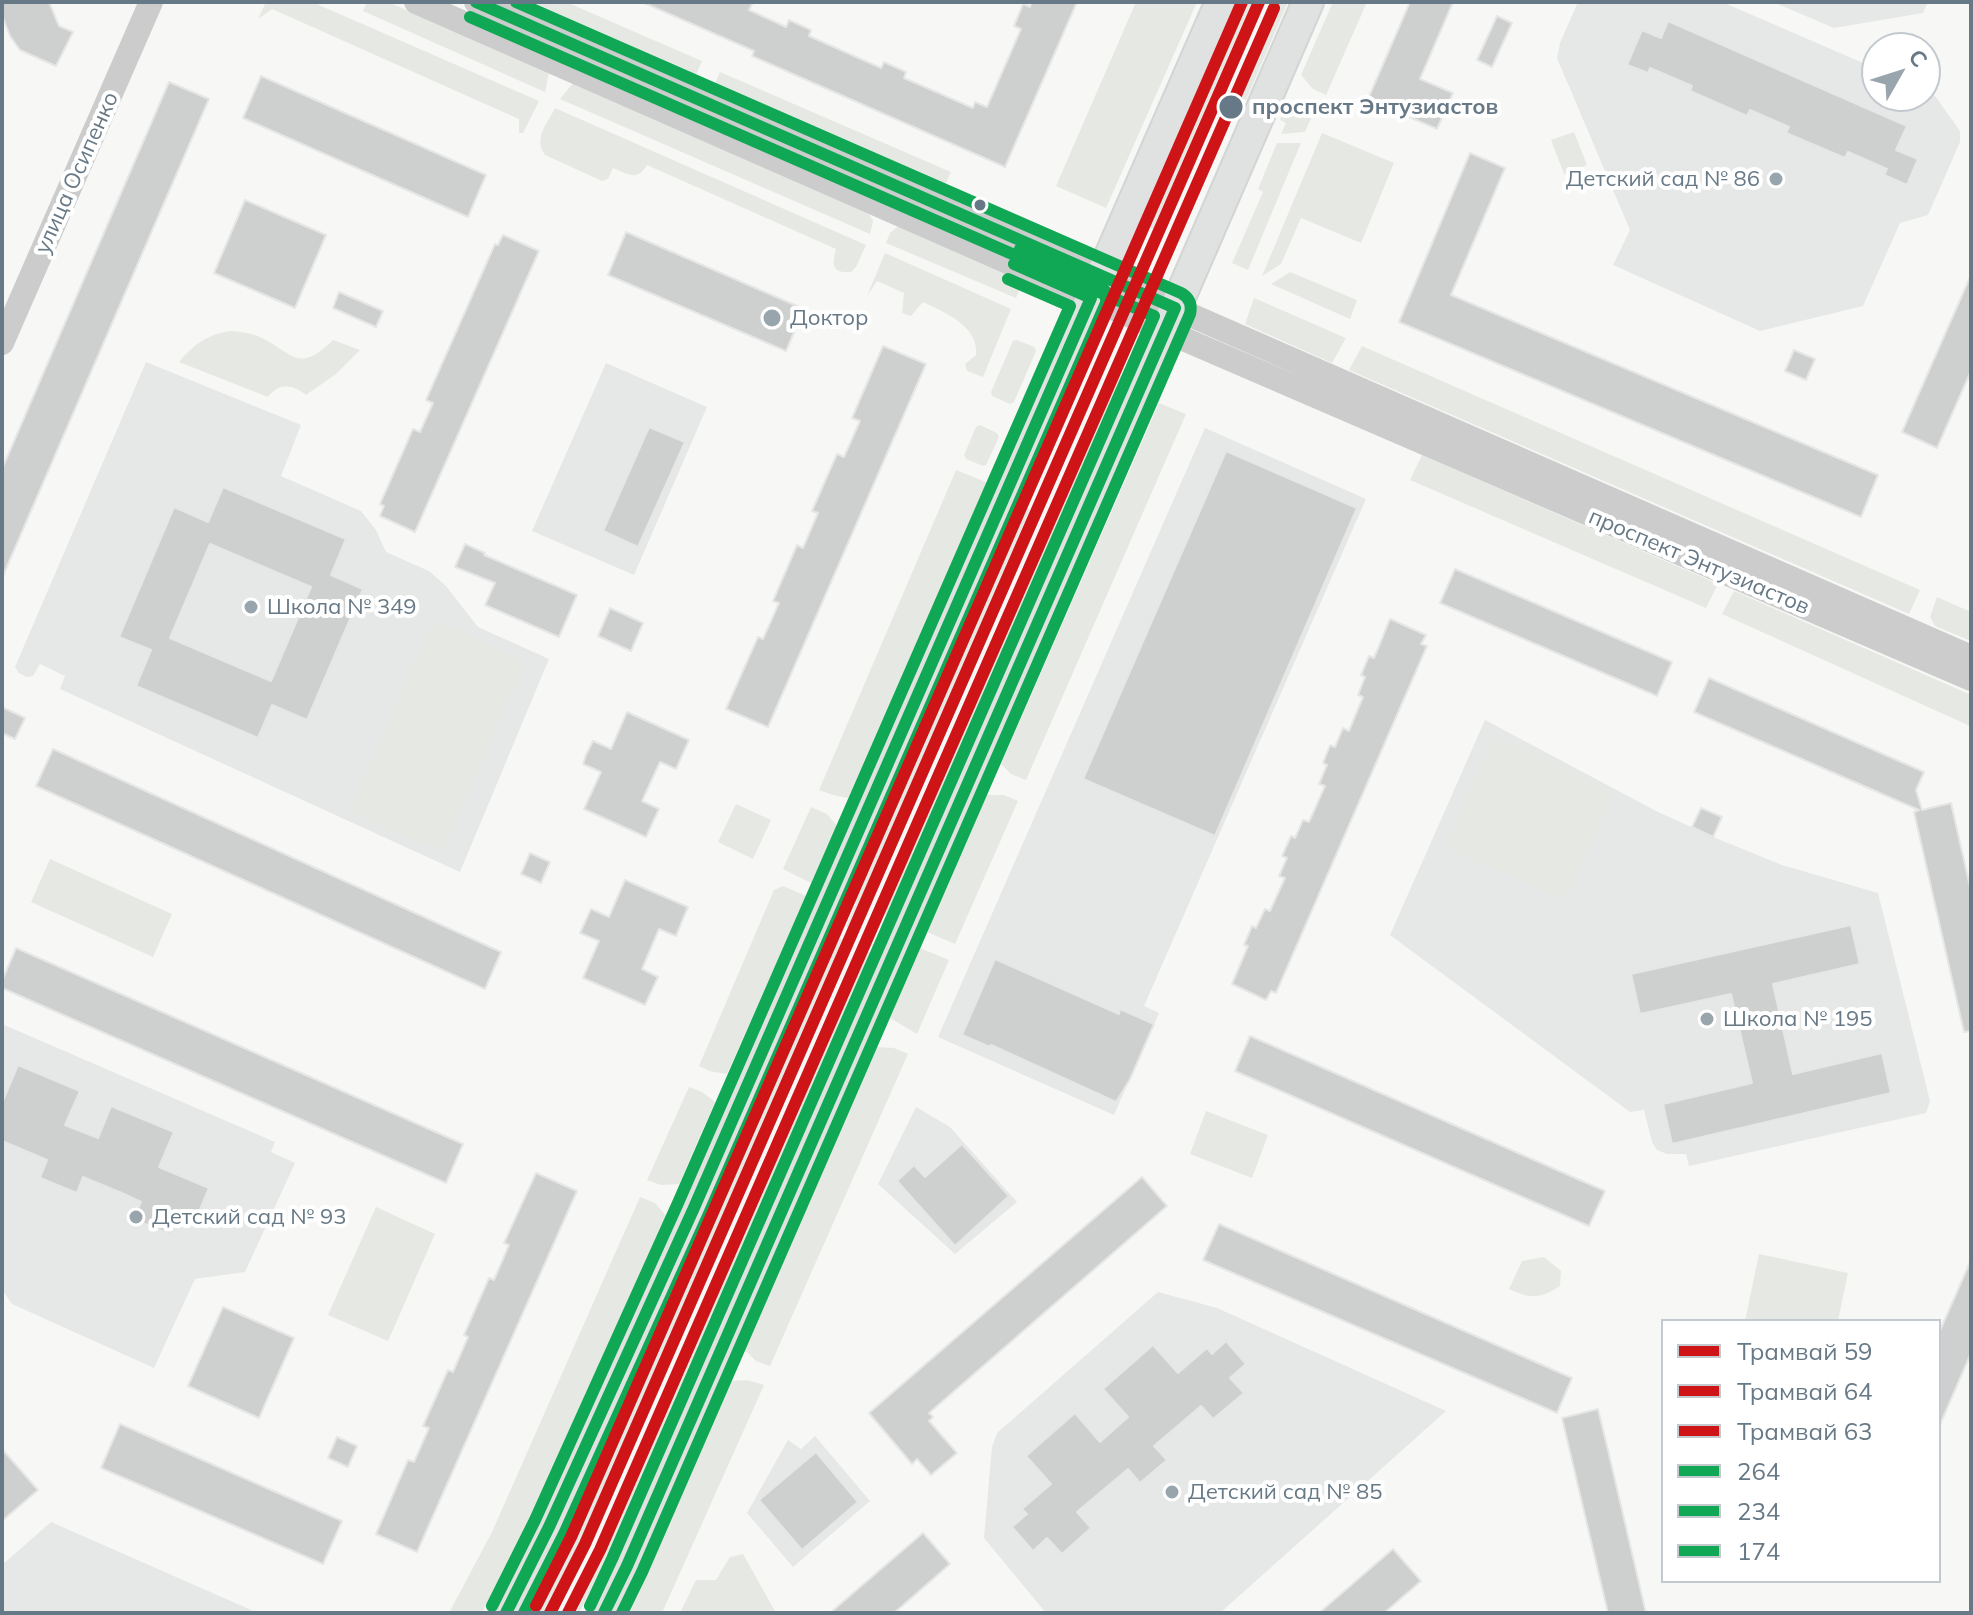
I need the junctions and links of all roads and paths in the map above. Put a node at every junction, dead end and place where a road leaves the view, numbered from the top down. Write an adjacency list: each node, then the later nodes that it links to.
1 (151, 2): 8 (street, улица Осипенко)
2 (416, 2): 6 (street, проспект Энтузиастов)
3 (476, 2): 6 (street, проспект Энтузиастов)
4 (1221, 2): 6 (main road)
5 (1308, 2): 7 (main road)
6 (1096, 287): 7 (street, проспект Энтузиастов); 11 (main road)
7 (1170, 319): 9 (street, проспект Энтузиастов); 10 (street, проспект Энтузиастов); 12 (main road)
8 (2, 343)
9 (1971, 657)
10 (1971, 679)
11 (506, 1613)
12 (604, 1613)

